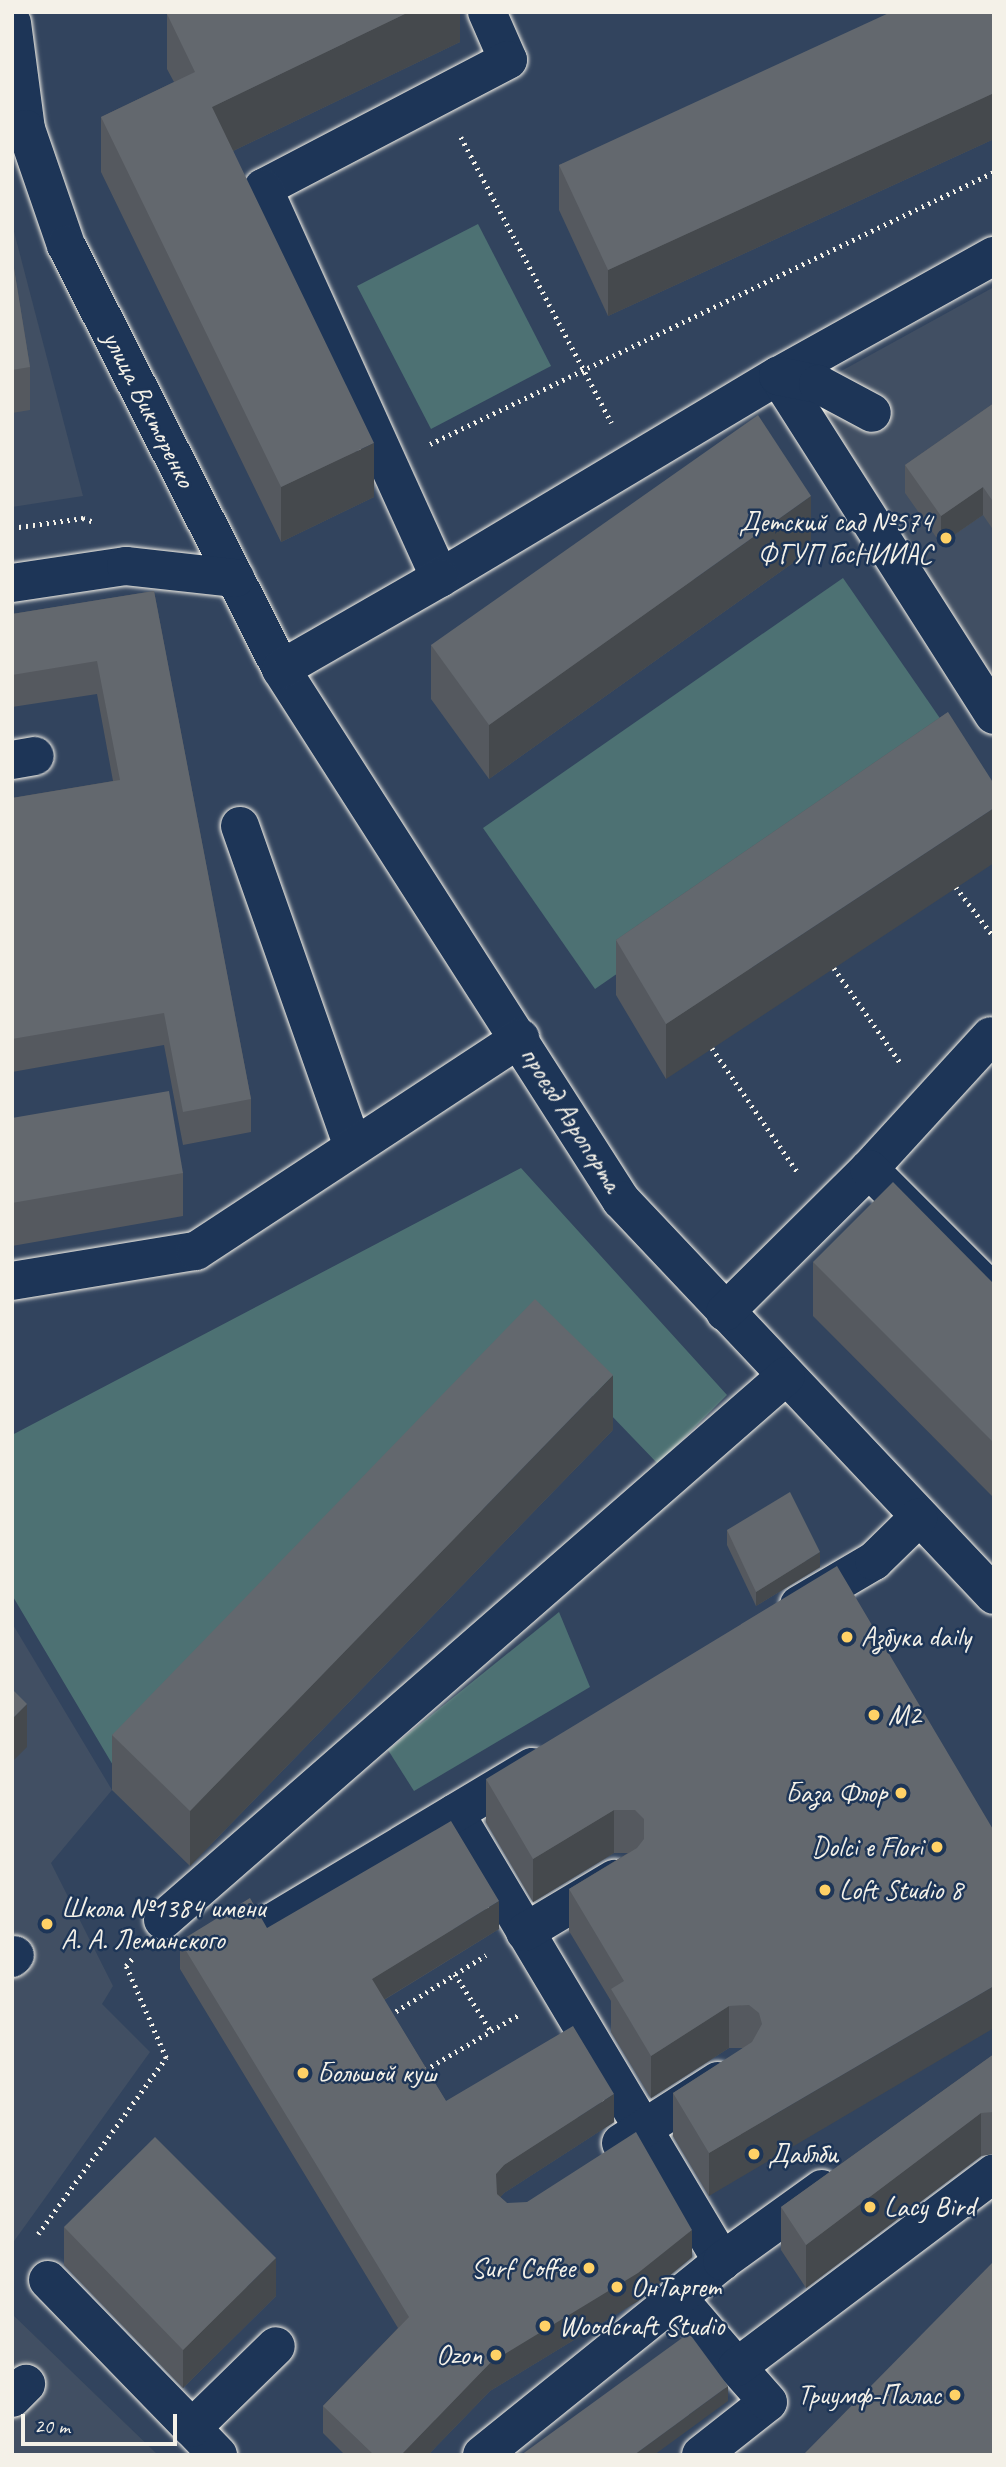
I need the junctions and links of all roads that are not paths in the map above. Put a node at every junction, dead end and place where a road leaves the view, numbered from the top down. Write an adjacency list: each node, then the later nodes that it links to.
1 (487, 12): 8 (street)
2 (12, 23): 3 (street, улица Викторенко)
3 (16, 77): 7 (street, улица Викторенко)
4 (994, 256): 5 (street)
5 (778, 376): 6 (street); 8 (street); 11 (street)
6 (872, 413)
7 (235, 578): 9 (street); 10 (street, проезд Аэропорта)
8 (440, 578): 10 (street)
9 (12, 583)
10 (281, 669): 14 (street, проезд Аэропорта)
11 (994, 715)
12 (240, 826): 15 (street)
13 (993, 1036): 16 (street)
14 (520, 1038): 15 (street); 19 (street, проезд Аэропорта)
15 (353, 1147): 17 (street)
16 (869, 1169): 18 (street); 19 (street)
17 (12, 1281)
18 (994, 1294)
19 (725, 1312): 20 (street, проезд Аэропорта)
20 (786, 1376): 21 (street, проезд Аэропорта); 27 (street)
21 (918, 1518): 22 (street, проезд Аэропорта); 23 (street)
22 (994, 1595)
23 (770, 1623)
24 (560, 1750): 25 (street)
25 (455, 1813): 28 (street); 29 (street)
26 (625, 1872): 29 (street)
27 (163, 1920)
28 (272, 1922)
29 (525, 1932): 31 (street)
30 (740, 2067): 31 (street)
31 (643, 2129): 33 (street); 35 (street)
32 (858, 2164): 35 (street)
33 (585, 2166)
34 (994, 2173): 39 (street)
35 (722, 2261): 37 (street)
36 (48, 2280): 40 (street)
37 (677, 2297): 39 (street); 41 (street)
38 (276, 2346): 40 (street)
39 (737, 2367): 42 (street)
40 (205, 2441)
41 (482, 2455)
42 (701, 2455)

